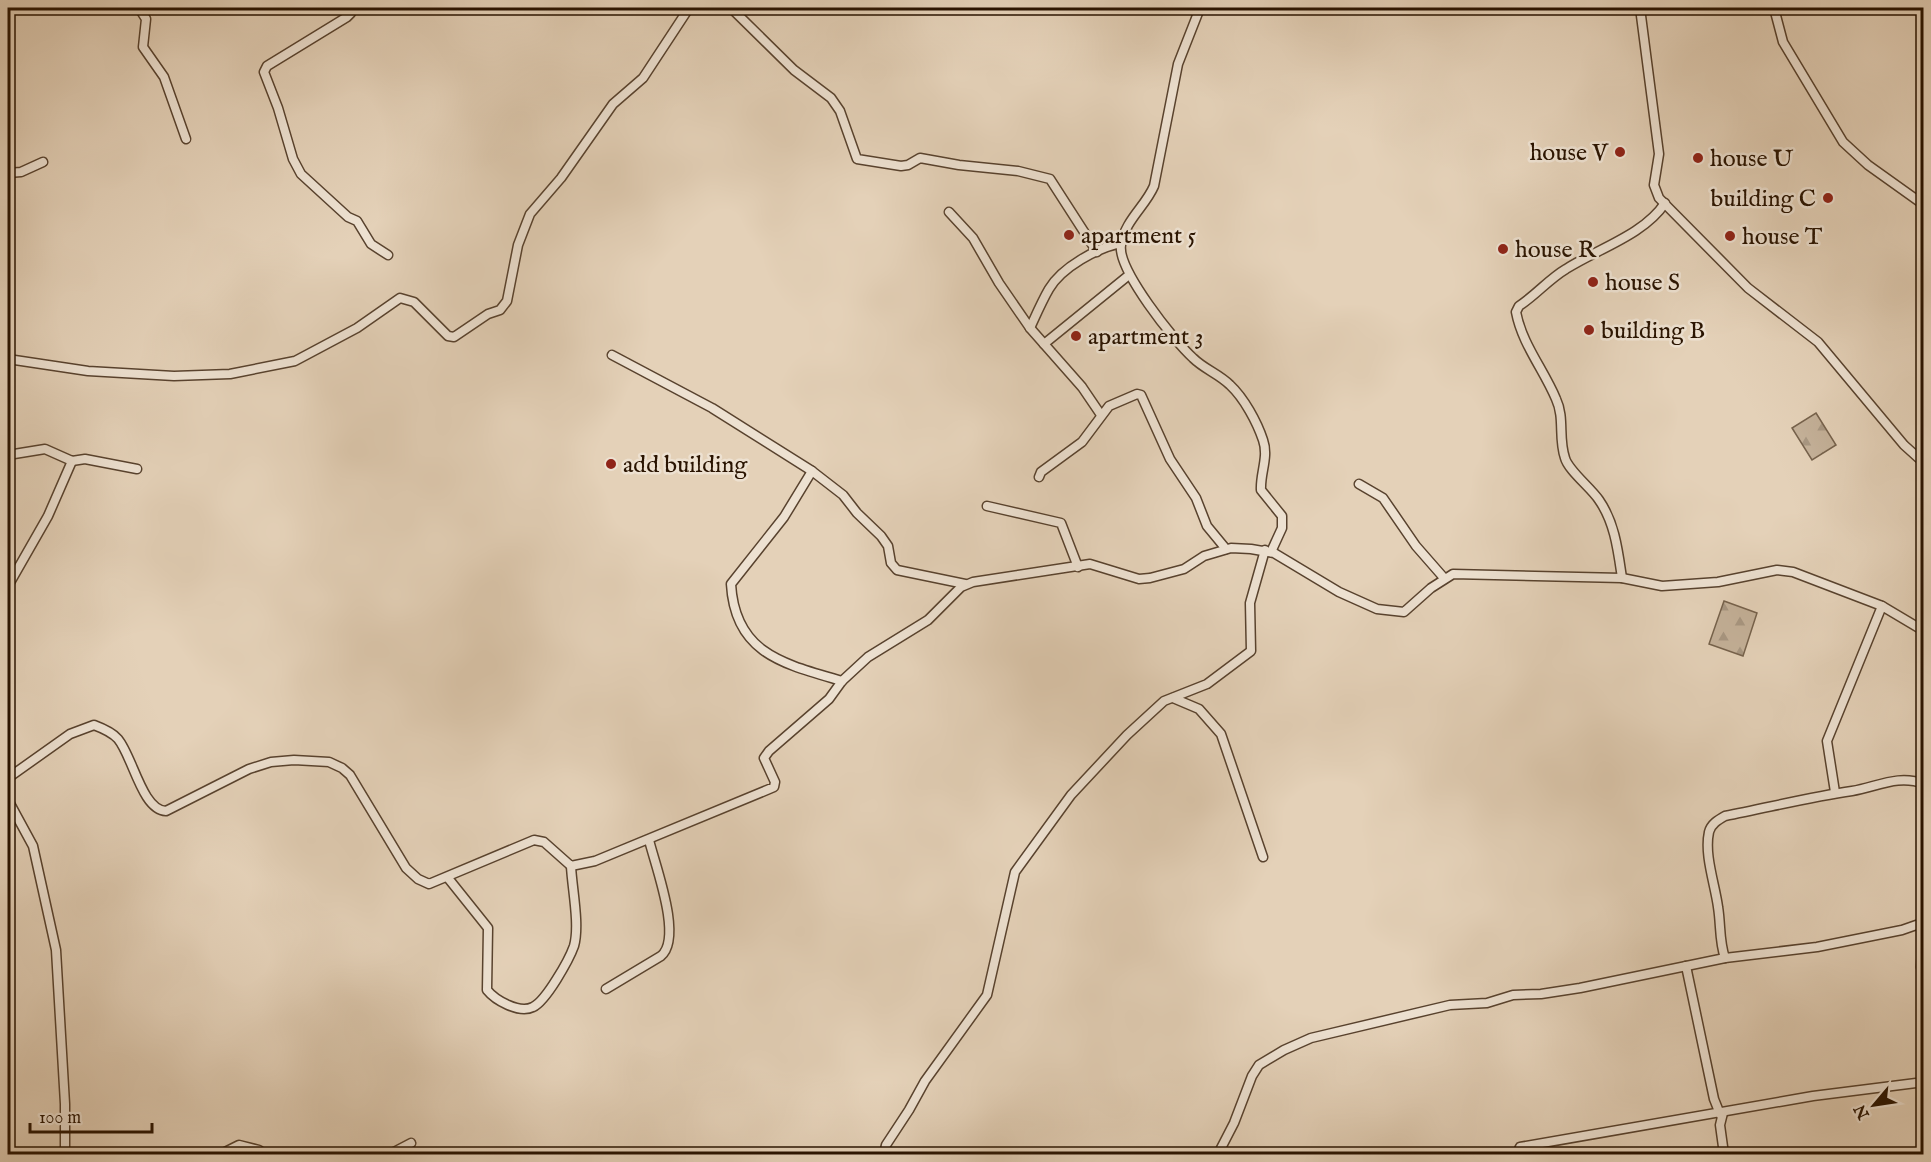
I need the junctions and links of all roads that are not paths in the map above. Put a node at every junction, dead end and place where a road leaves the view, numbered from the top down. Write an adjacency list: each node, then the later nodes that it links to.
1 (139, 8): 8 (street)
2 (350, 8): 16 (street)
3 (688, 8): 21 (street)
4 (731, 8): 15 (street)
5 (1200, 8): 14 (street)
6 (1640, 8): 11 (street)
7 (1774, 8): 12 (street)
8 (186, 139)
9 (43, 162): 10 (street)
10 (8, 173)
11 (1665, 203): 25 (street); 35 (street)
12 (1923, 205)
13 (950, 212): 18 (street)
14 (1121, 243): 15 (street); 17 (street)
15 (1097, 252): 18 (street)
16 (388, 255)
17 (1129, 275): 19 (street); 32 (street)
18 (1030, 328): 19 (street)
19 (1044, 344): 22 (street)
20 (612, 355): 27 (street)
21 (8, 359)
22 (1101, 415): 28 (street); 31 (street)
23 (8, 455): 24 (street)
24 (72, 461): 26 (street); 37 (street)
25 (1923, 463)
26 (137, 469)
27 (812, 471): 36 (street); 40 (street)
28 (1039, 477)
29 (1359, 484): 34 (street)
30 (987, 506): 33 (street)
31 (1226, 549): 32 (street); 33 (street)
32 (1268, 551): 34 (street); 41 (street)
33 (1078, 567): 36 (street)
34 (1443, 578): 35 (street)
35 (1622, 578): 38 (street)
36 (965, 584): 40 (street)
37 (8, 586)
38 (1882, 606): 39 (street); 44 (street)
39 (1923, 631)
40 (842, 681): 46 (street)
41 (1173, 698): 47 (street); 62 (street)
42 (8, 778): 49 (street)
43 (1923, 784): 44 (street)
44 (1835, 792): 51 (street)
45 (8, 800): 58 (street)
46 (649, 840): 48 (street); 54 (street)
47 (1263, 857)
48 (571, 866): 49 (street); 49 (street)
49 (447, 878)
50 (1923, 920): 51 (street); 53 (street)
51 (1725, 958): 52 (street)
52 (1686, 966): 56 (street); 63 (street)
53 (1923, 980)
54 (606, 988)
55 (1923, 1082): 56 (street)
56 (1722, 1114): 64 (street); 65 (street)
57 (411, 1143): 61 (street)
58 (65, 1155)
59 (221, 1155): 60 (street)
60 (264, 1155)
61 (390, 1155)
62 (884, 1155)
63 (1218, 1155)
64 (1517, 1155)
65 (1724, 1155)

